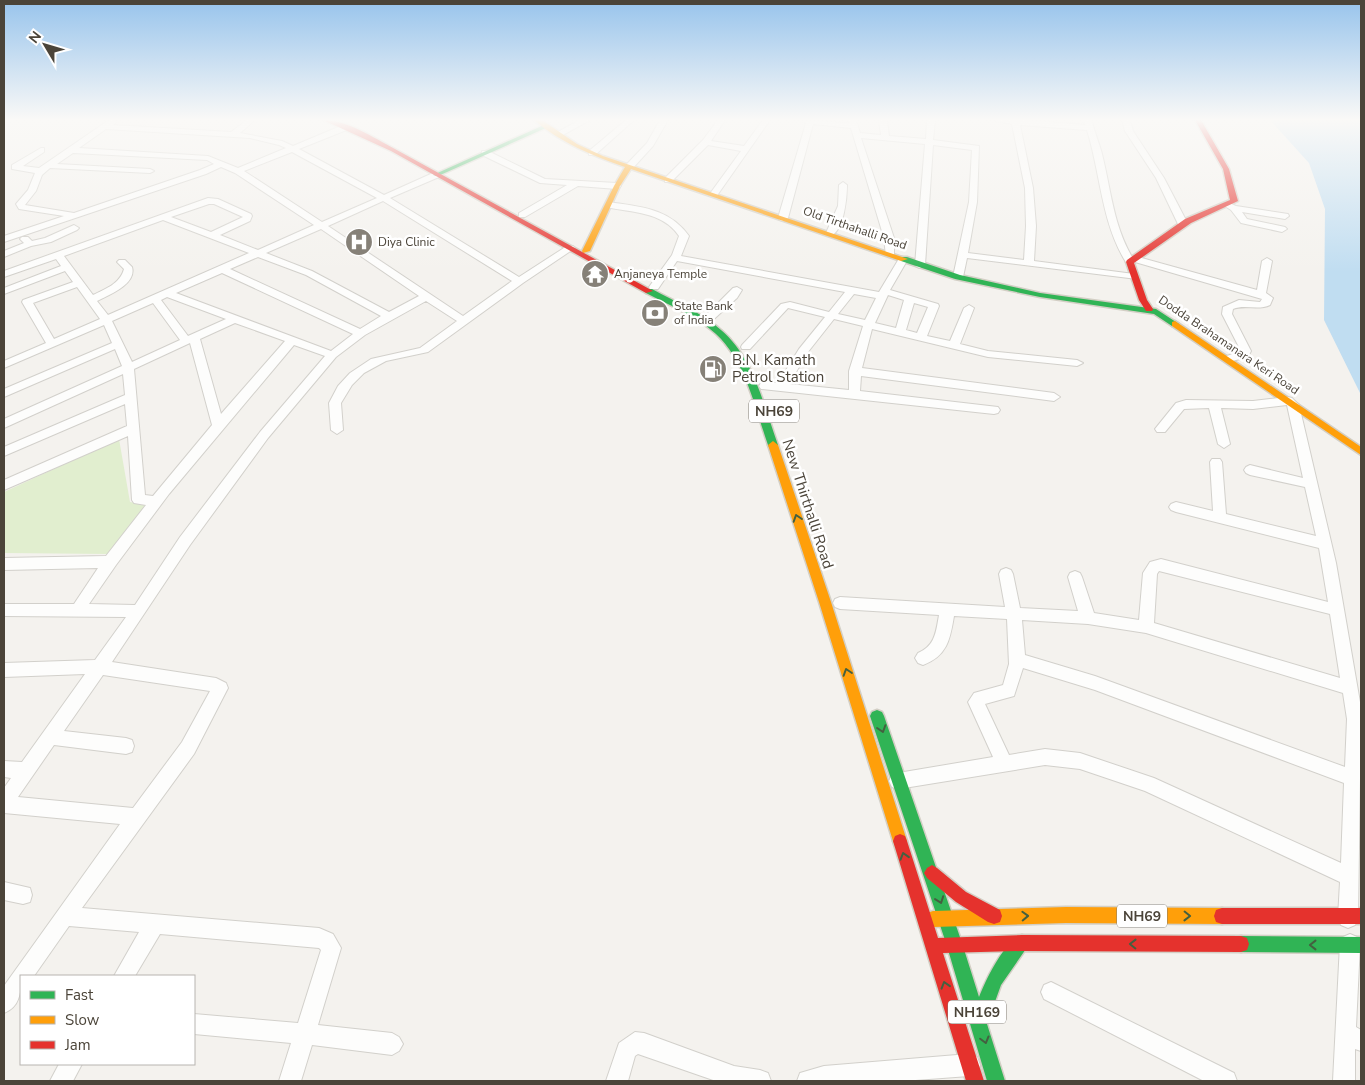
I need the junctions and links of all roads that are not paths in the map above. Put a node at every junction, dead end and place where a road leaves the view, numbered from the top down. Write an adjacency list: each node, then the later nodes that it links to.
1 (42, 171): 31 (street)
2 (143, 171): 3 (street)
3 (150, 171)
4 (206, 171): 31 (street)
5 (238, 171): 37 (street)
6 (333, 171): 28 (street)
7 (433, 171): 22 (main road, New Thirthalli Road / NH69)
8 (446, 171): 22 (main road)
9 (522, 171): 24 (street)
10 (627, 171): 26 (main road)
11 (640, 171): 23 (main road, Old Tirthahalli Road)
12 (677, 171): 23 (street)
13 (730, 171): 27 (street)
14 (794, 171): 35 (street)
15 (868, 171): 49 (street)
16 (927, 171): 58 (street)
17 (975, 171): 51 (street)
18 (1026, 171): 57 (street)
19 (1101, 171): 54 (street)
20 (1155, 171): 36 (street)
21 (1226, 171): 30 (main road)
22 (439, 174): 28 (street); 32 (main road, NH69); 45 (main road, New Thirthalli Road / NH69)
23 (668, 180): 27 (main road, Old Tirthahalli Road)
24 (574, 184): 26 (street); 32 (street)
25 (843, 185): 40 (street)
26 (617, 186): 29 (main road)
27 (713, 195): 35 (main road, Old Tirthahalli Road)
28 (384, 198): 37 (street); 64 (street)
29 (609, 205): 46 (main road); 52 (street)
30 (1230, 206): 33 (street); 36 (main road); 39 (street)
31 (72, 215): 41 (street)
32 (522, 215): 46 (main road, NH69)
33 (1285, 216)
34 (163, 217): 42 (street); 42 (street); 50 (street)
35 (783, 218): 40 (main road, Old Tirthahalli Road)
36 (1183, 224): 54 (main road)
37 (322, 225): 48 (street); 73 (street)
38 (74, 228): 44 (street)
39 (1282, 229)
40 (832, 233): 49 (main road, Old Tirthahalli Road)
41 (20, 234): 43 (street); 44 (street)
42 (211, 236): 48 (street)
43 (4, 239)
44 (29, 244): 47 (street)
45 (570, 248): 64 (street); 106 (main road, New Thirthalli Road / NH69)
46 (586, 250): 66 (main road, NH69)
47 (4, 254)
48 (259, 254): 60 (street); 80 (street)
49 (889, 254): 53 (main road, Old Tirthahalli Road)
50 (58, 255): 59 (street); 61 (street)
51 (962, 255): 57 (street); 62 (street)
52 (676, 258): 66 (street); 69 (street)
53 (903, 259): 58 (main road, Old Tirthahalli Road); 71 (street)
54 (1132, 261): 63 (main road, Dodda Brahamanara Keri Road); 72 (street)
55 (1267, 261): 72 (street)
56 (122, 262): 75 (street)
57 (1029, 264): 63 (street)
58 (920, 265): 62 (main road, Old Tirthahalli Road)
59 (67, 267): 65 (street); 67 (street)
60 (224, 270): 70 (street); 87 (street)
61 (4, 274)
62 (958, 277): 78 (main road, Old Tirthahalli Road)
63 (1134, 277): 78 (main road, Dodda Brahamanara Keri Road)
64 (519, 281): 84 (street)
65 (79, 283): 75 (street); 91 (street)
66 (654, 287): 81 (main road, NH69)
67 (4, 290)
68 (737, 290): 81 (street)
69 (852, 290): 71 (street); 79 (street)
70 (168, 294): 76 (street); 82 (street)
71 (883, 294): 74 (street); 85 (street)
72 (1261, 294): 96 (street)
73 (426, 296): 80 (street); 84 (street)
74 (910, 298): 86 (street); 88 (street)
75 (91, 300): 83 (street)
76 (156, 300): 83 (street); 89 (street)
77 (969, 308): 93 (street)
78 (1149, 309): 96 (main road, Dodda Brahamanara Keri Road)
79 (832, 314): 85 (street); 94 (street); 101 (street)
80 (389, 316): 87 (street)
81 (710, 317): 94 (main road, NH69)
82 (235, 319): 89 (street); 90 (street)
83 (108, 321): 91 (street); 92 (street)
84 (463, 321): 115 (street)
85 (868, 323): 86 (street); 100 (street)
86 (900, 332): 88 (street)
87 (362, 333): 95 (street)
88 (921, 337): 93 (street)
89 (190, 339): 99 (street); 112 (street)
90 (292, 340): 95 (street); 112 (street)
91 (52, 344): 98 (street)
92 (118, 344): 99 (street); 103 (street)
93 (954, 345): 97 (street)
94 (746, 348): 102 (main road, NH69)
95 (332, 355): 137 (street)
96 (1228, 359): 108 (main road, Dodda Brahamanara Keri Road)
97 (1077, 363)
98 (4, 365)
99 (128, 366): 105 (street); 111 (street)
100 (855, 370): 104 (street); 107 (street)
101 (782, 387): 102 (street); 104 (street)
102 (767, 391): 106 (main road); 116 (main road, NH69)
103 (4, 393)
104 (854, 394): 110 (street)
105 (131, 397): 113 (street); 118 (street)
106 (756, 397): 164 (main road, New Thirthalli Road / NH69, one-way to 106)
107 (1054, 397)
108 (1291, 403): 109 (street); 119 (main road, Dodda Brahamanara Keri Road); 122 (street)
109 (1214, 404): 114 (street); 117 (street)
110 (994, 410)
111 (4, 424)
112 (218, 424): 124 (street)
113 (134, 428): 123 (street); 124 (street)
114 (1161, 428)
115 (337, 430)
116 (780, 430)
117 (1224, 444)
118 (4, 452)
119 (1361, 452)
120 (1216, 462): 126 (street)
121 (1250, 470): 122 (street)
122 (1311, 484): 127 (street)
123 (4, 485)
124 (156, 501): 128 (street)
125 (1176, 507): 126 (street)
126 (1220, 518): 127 (street)
127 (1325, 544): 136 (street)
128 (109, 562): 129 (street); 135 (street)
129 (4, 564)
130 (1006, 574): 138 (street)
131 (1076, 577): 139 (street)
132 (840, 603): 133 (street)
133 (948, 609): 138 (street); 141 (street)
134 (4, 610): 135 (street)
135 (78, 610): 137 (street)
136 (1337, 610): 140 (street); 145 (street)
137 (139, 611): 143 (street)
138 (1013, 613): 139 (street); 142 (street)
139 (1088, 618): 140 (street)
140 (1146, 627): 145 (street)
141 (923, 658)
142 (1018, 660): 149 (street); 152 (street)
143 (98, 667): 144 (street); 147 (street); 155 (street)
144 (4, 670)
145 (1349, 688): 152 (street)
146 (873, 703): 153 (main road, one-way to 153)
147 (49, 737): 148 (street); 151 (street)
148 (126, 746)
149 (1005, 764): 153 (street); 157 (street)
150 (4, 769): 151 (street)
151 (25, 771): 154 (street)
152 (1352, 778): 157 (street)
153 (898, 781): 156 (main road)
154 (4, 803): 155 (street)
155 (137, 818): 160 (street)
156 (929, 870): 162 (main road); 163 (main road, one-way to 163)
157 (1348, 876): 161 (street)
158 (4, 891): 159 (street)
159 (23, 895)
160 (64, 916): 165 (street); 170 (street)
161 (1355, 916): 162 (main road, NH69, one-way to 161); 169 (street)
162 (996, 917): 163 (main road, NH69)
163 (946, 918): 164 (main road, NH69); 167 (main road)
164 (924, 920): 168 (main road, NH69)
165 (154, 925): 171 (street); 177 (street)
166 (1022, 943): 167 (main road, NH69); 169 (main road, NH69, one-way to 166); 175 (main road)
167 (955, 944): 168 (main road, NH69); 175 (main road, NH169)
168 (932, 945): 181 (main road, NH169, one-way to 168)
169 (1356, 945): 178 (street)
170 (23, 975)
171 (125, 975)
172 (20, 980): 174 (street)
173 (1050, 992): 189 (street)
174 (4, 1003)
175 (980, 1021): 188 (main road, NH169, one-way to 188)
176 (195, 1024): 177 (street)
177 (306, 1034): 179 (street); 184 (street)
178 (1353, 1037): 190 (street)
179 (392, 1044)
180 (70, 1065): 183 (street)
181 (972, 1073): 187 (street)
182 (733, 1079): 185 (street); 186 (street)
183 (61, 1081)
184 (290, 1081)
185 (617, 1081)
186 (760, 1081)
187 (808, 1081)
188 (996, 1081)
189 (1226, 1081)
190 (1344, 1081)

